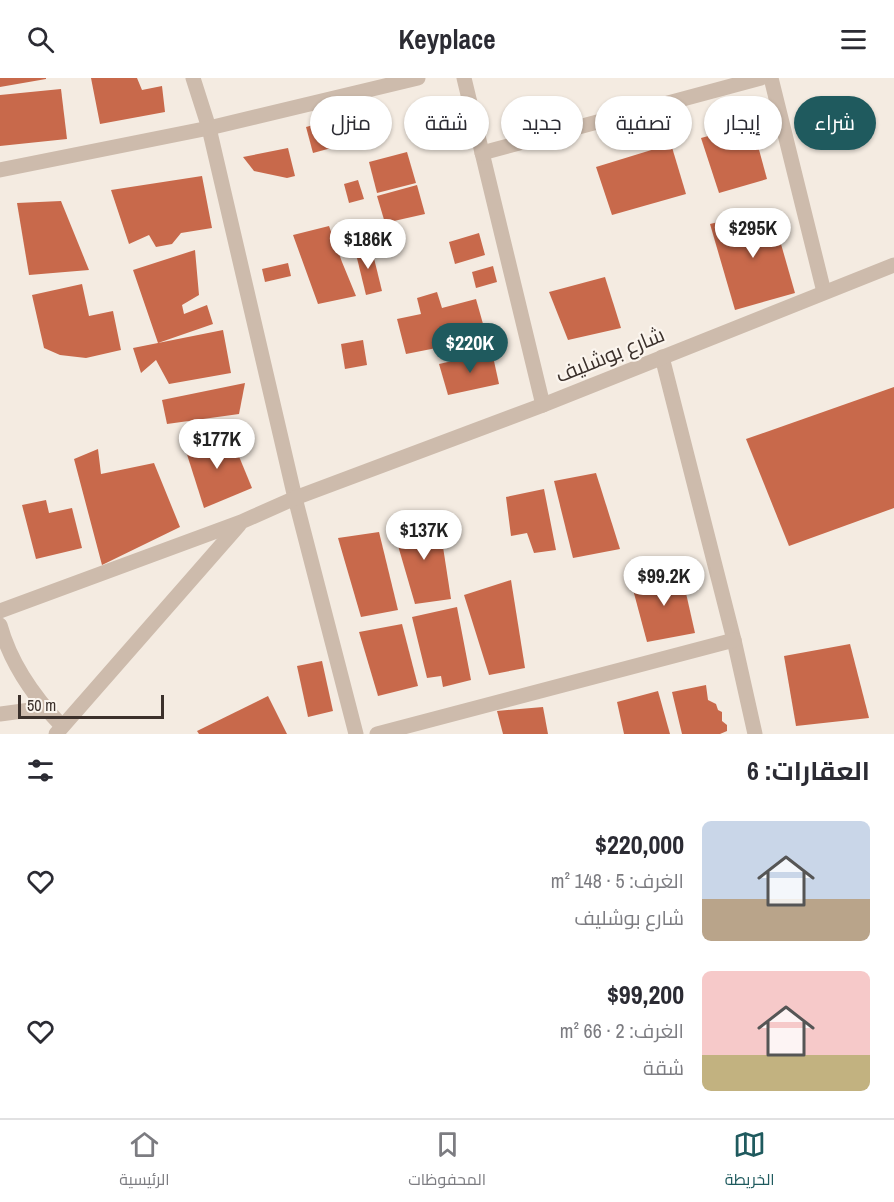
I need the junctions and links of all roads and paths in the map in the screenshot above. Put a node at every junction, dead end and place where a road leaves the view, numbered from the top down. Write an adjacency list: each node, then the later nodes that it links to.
1 (193, 78): 6 (street)
2 (418, 78): 6 (street)
3 (464, 78): 7 (street)
4 (761, 78): 7 (street)
5 (771, 78): 10 (street)
6 (209, 128): 8 (street); 13 (street)
7 (482, 153): 12 (street)
8 (0, 170)
9 (894, 265): 10 (street, شارع بوشليف)
10 (824, 292): 11 (street, شارع بوشليف)
11 (662, 357): 12 (street, شارع بوشليف); 17 (street)
12 (543, 405): 13 (street, شارع بوشليف)
13 (295, 498): 14 (street, شارع بوشليف); 21 (street)
14 (241, 522): 15 (street, شارع بوشليف); 20 (street)
15 (0, 611)
16 (0, 625): 18 (street)
17 (734, 640): 22 (street); 23 (street)
18 (45, 708): 19 (street); 20 (street)
19 (0, 714)
20 (59, 730)
21 (356, 734)
22 (377, 734)
23 (755, 734)

